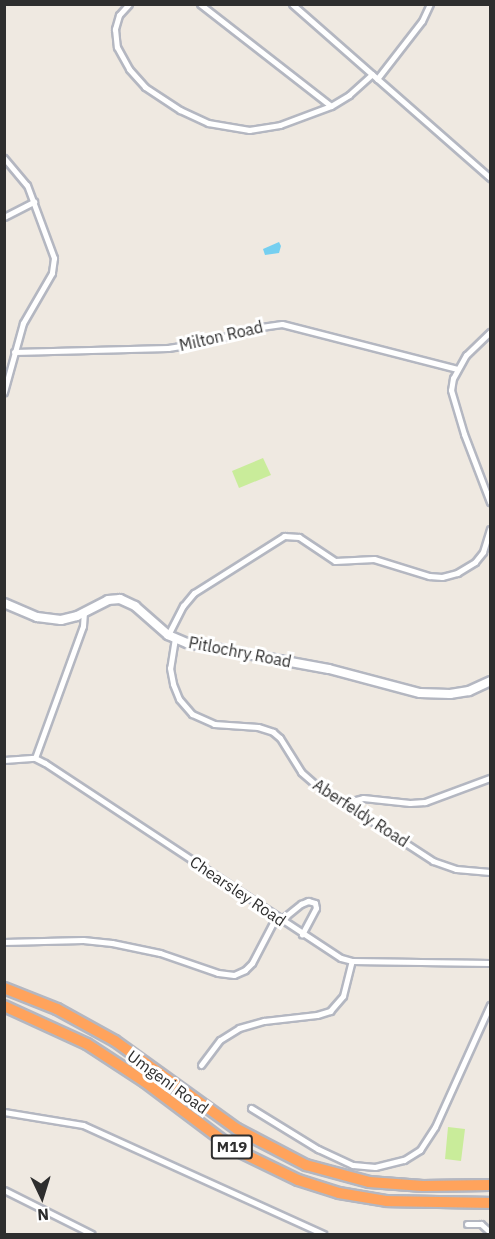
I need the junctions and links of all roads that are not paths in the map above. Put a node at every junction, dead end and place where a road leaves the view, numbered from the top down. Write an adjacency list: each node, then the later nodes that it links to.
1 (129, 4): 7 (street)
2 (200, 4): 7 (street)
3 (292, 4): 5 (street)
4 (430, 4): 6 (street)
5 (372, 74): 6 (street); 7 (street)
6 (377, 79): 9 (street)
7 (331, 106)
8 (4, 158): 10 (street)
9 (490, 178)
10 (34, 202): 11 (street); 13 (street)
11 (4, 217)
12 (490, 332): 14 (street)
13 (14, 352): 14 (street, Milton Road); 15 (street)
14 (458, 369): 16 (street)
15 (4, 392)
16 (490, 502)
17 (490, 529): 20 (street, Aberfeldy Road)
18 (4, 603): 19 (street, Pitlochry Road)
19 (84, 613): 20 (street, Pitlochry Road); 22 (street)
20 (172, 636): 21 (street, Pitlochry Road); 25 (street, Aberfeldy Road)
21 (490, 681)
22 (35, 758): 23 (street); 27 (street, Chearsley Road)
23 (4, 760)
24 (490, 778): 25 (street)
25 (351, 805): 26 (street, Aberfeldy Road)
26 (490, 872)
27 (278, 918): 28 (street, Chearsley Road); 28 (street); 29 (street)
28 (302, 934): 30 (street, Chearsley Road)
29 (4, 942)
30 (352, 961): 31 (street, Chearsley Road); 35 (street)
31 (490, 963)
32 (4, 988): 38 (highway, Umgeni Road / M19)
33 (490, 1005): 36 (street)
34 (4, 1006): 40 (highway, Umgeni Road / M19)
35 (201, 1065)
36 (251, 1108)
37 (4, 1112): 44 (street)
38 (490, 1185)
39 (4, 1190): 43 (street)
40 (490, 1204)
41 (467, 1224): 42 (street)
42 (490, 1232)
43 (92, 1234)
44 (323, 1234)

